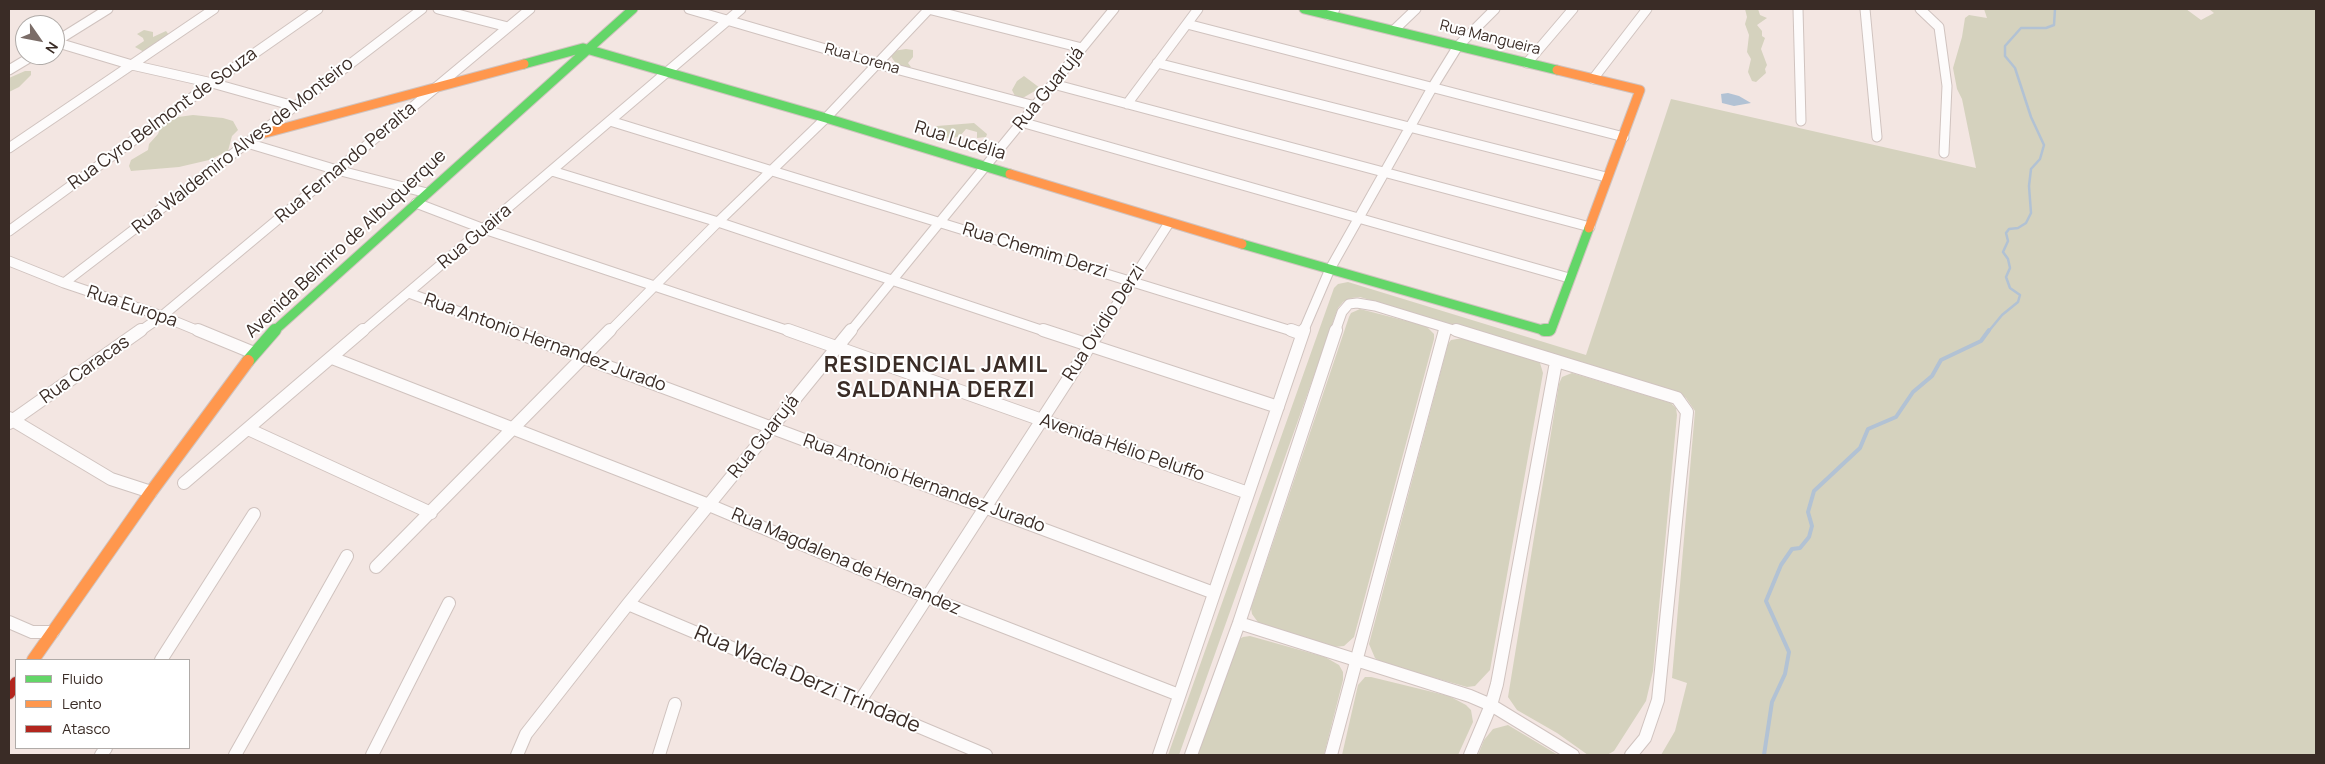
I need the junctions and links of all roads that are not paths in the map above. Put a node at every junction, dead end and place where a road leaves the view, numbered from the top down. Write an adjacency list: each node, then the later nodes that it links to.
1 (108, 9): 26 (street)
2 (214, 9): 34 (street)
3 (318, 9): 37 (street, Rua Cyro Belmont de Souza)
4 (422, 9): 42 (street, Rua Waldemiro Alves de Monteiro)
5 (438, 9): 24 (street)
6 (530, 9): 24 (street, Rua Fernando Peralta)
7 (633, 9): 29 (street, Avenida Belmiro de Albuquerque)
8 (690, 9): 22 (street, Rua Lorena)
9 (741, 9): 22 (street, Rua Guaira)
10 (929, 9): 30 (street); 33 (street)
11 (1114, 9): 30 (street, Rua Guarujá)
12 (1198, 9): 23 (street)
13 (1304, 9): 21 (street, Rua Mangueira)
14 (1416, 9): 25 (street)
15 (1494, 9): 28 (street)
16 (1573, 9): 32 (street)
17 (1647, 9): 36 (street)
18 (1798, 9): 46 (street)
19 (1865, 9): 50 (street)
20 (1920, 9): 54 (street)
21 (1332, 12): 25 (street, Rua Mangueira)
22 (729, 20): 33 (street, Rua Lorena); 35 (street, Rua Guaira)
23 (1187, 24): 31 (street); 40 (street)
24 (508, 27): 39 (street, Rua Fernando Peralta)
25 (1394, 30): 28 (street, Rua Mangueira)
26 (65, 36)
27 (65, 45): 34 (street)
28 (1458, 46): 32 (street, Rua Mangueira); 40 (street)
29 (584, 48): 35 (street, Rua Lucélia); 39 (street); 61 (street, Avenida Belmiro de Albuquerque)
30 (1082, 48): 38 (street, Rua Guarujá)
31 (1157, 63): 41 (street); 48 (street)
32 (1527, 63): 36 (street, Rua Mangueira)
33 (877, 64): 43 (street, Rua Lorena); 44 (street)
34 (132, 65): 37 (street); 53 (street)
35 (668, 72): 44 (street, Rua Lucélia); 45 (street, Rua Guaira)
36 (1593, 78): 51 (street, Rua Mangueira)
37 (212, 83): 42 (street); 69 (street, Rua Cyro Belmont de Souza)
38 (1053, 84): 41 (street); 43 (street, Rua Guarujá)
39 (440, 86): 49 (street); 56 (street, Rua Fernando Peralta)
40 (1432, 88): 48 (street); 51 (street)
41 (1127, 104): 59 (street)
42 (294, 106): 49 (street, Rua Waldemiro Alves de Monteiro)
43 (1034, 106): 47 (street, Rua Guarujá)
44 (826, 118): 55 (street, Rua Lucélia); 57 (street)
45 (610, 120): 57 (street, Rua Chemim Derzi); 58 (street, Rua Guaira)
46 (1801, 121)
47 (1021, 122): 55 (street, Rua Guarujá); 63 (street)
48 (1411, 128): 59 (street); 60 (street)
49 (258, 135): 52 (street, Rua Waldemiro Alves de Monteiro)
50 (1877, 136)
51 (1624, 137): 60 (street)
52 (247, 143): 56 (street); 75 (street, Rua Waldemiro Alves de Monteiro)
53 (9, 148)
54 (1944, 153)
55 (985, 166): 65 (street, Rua Guarujá); 66 (street, Rua Lucélia)
56 (337, 170): 61 (street); 78 (street, Rua Fernando Peralta)
57 (772, 170): 64 (street); 65 (street, Rua Chemim Derzi)
58 (552, 171): 64 (street); 68 (street, Rua Guaira)
59 (1386, 172): 63 (street); 67 (street)
60 (1606, 177): 67 (street)
61 (427, 192): 62 (street, Avenida Belmiro de Albuquerque)
62 (416, 203): 68 (street); 83 (street, Avenida Belmiro de Albuquerque)
63 (1358, 219): 71 (street); 72 (street)
64 (718, 222): 73 (street); 76 (street)
65 (940, 222): 73 (street, Rua Guarujá); 74 (street, Rua Chemim Derzi)
66 (1169, 222): 71 (street, Rua Lucélia); 74 (street, Rua Ovidio Derzi)
67 (1590, 227): 72 (street)
68 (484, 229): 76 (street); 77 (street, Rua Guaira)
69 (9, 231)
70 (9, 261): 75 (street, Rua Europa)
71 (1330, 269): 72 (street, Rua Lucélia); 80 (street)
72 (1569, 278)
73 (891, 281): 81 (street); 82 (street, Rua Guarujá)
74 (1131, 281): 80 (street, Rua Chemim Derzi); 81 (street, Rua Ovidio Derzi)
75 (64, 283): 78 (street, Rua Europa)
76 (656, 286): 82 (street, Avenida Hélio Peluffo); 84 (street)
77 (409, 293): 84 (street, Rua Antonio Hernandez Jurado); 85 (street, Rua Guaira)
78 (162, 316): 83 (street, Rua Europa); 88 (street, Rua Caracas)
79 (1446, 328): 86 (street); 107 (street); 111 (street)
80 (1302, 334): 87 (street)
81 (1089, 346): 87 (street); 89 (street, Rua Ovidio Derzi)
82 (838, 347): 89 (street, Avenida Hélio Peluffo); 90 (street, Rua Guarujá)
83 (254, 353): 94 (street, Avenida Belmiro de Albuquerque)
84 (585, 357): 90 (street, Rua Antonio Hernandez Jurado); 92 (street)
85 (332, 358): 91 (street, Rua Guaira); 92 (street, Rua Magdalena de Hernandez)
86 (1556, 362): 115 (street); 126 (street)
87 (1278, 407): 95 (street)
88 (10, 420): 94 (street)
89 (1042, 420): 95 (street, Avenida Hélio Peluffo); 97 (street, Rua Ovidio Derzi)
90 (772, 428): 96 (street, Rua Guarujá); 97 (street, Rua Antonio Hernandez Jurado)
91 (248, 429): 93 (street, Rua Guaira); 98 (street)
92 (513, 430): 96 (street, Rua Magdalena de Hernandez); 98 (street)
93 (184, 483)
94 (151, 492): 108 (street, Avenida Belmiro de Albuquerque)
95 (1248, 493): 102 (street)
96 (709, 505): 103 (street, Rua Magdalena de Hernandez); 105 (street, Rua Guarujá)
97 (986, 506): 102 (street, Rua Antonio Hernandez Jurado); 103 (street, Rua Ovidio Derzi)
98 (430, 513): 101 (street)
99 (254, 514): 110 (street)
100 (346, 556): 116 (street)
101 (376, 567)
102 (1214, 593): 112 (street)
103 (927, 597): 112 (street, Rua Magdalena de Hernandez); 113 (street, Rua Ovidio Derzi)
104 (449, 603): 117 (street)
105 (628, 604): 113 (street, Rua Wacla Derzi Trindade); 118 (street, Rua Guarujá)
106 (9, 622): 108 (street)
107 (1239, 623): 111 (street); 122 (street)
108 (53, 632): 109 (street, Avenida Belmiro de Albuquerque)
109 (34, 659)
110 (162, 659)
111 (1355, 660): 115 (street); 123 (street)
112 (1179, 695): 121 (street)
113 (860, 701): 120 (street, Rua Wacla Derzi Trindade)
114 (676, 704): 119 (street)
115 (1491, 705): 124 (street); 125 (street)
116 (235, 755)
117 (372, 755)
118 (517, 755)
119 (659, 755)
120 (986, 755)
121 (1159, 755)
122 (1191, 755)
123 (1331, 755)
124 (1470, 755)
125 (1573, 755)
126 (1631, 755)

